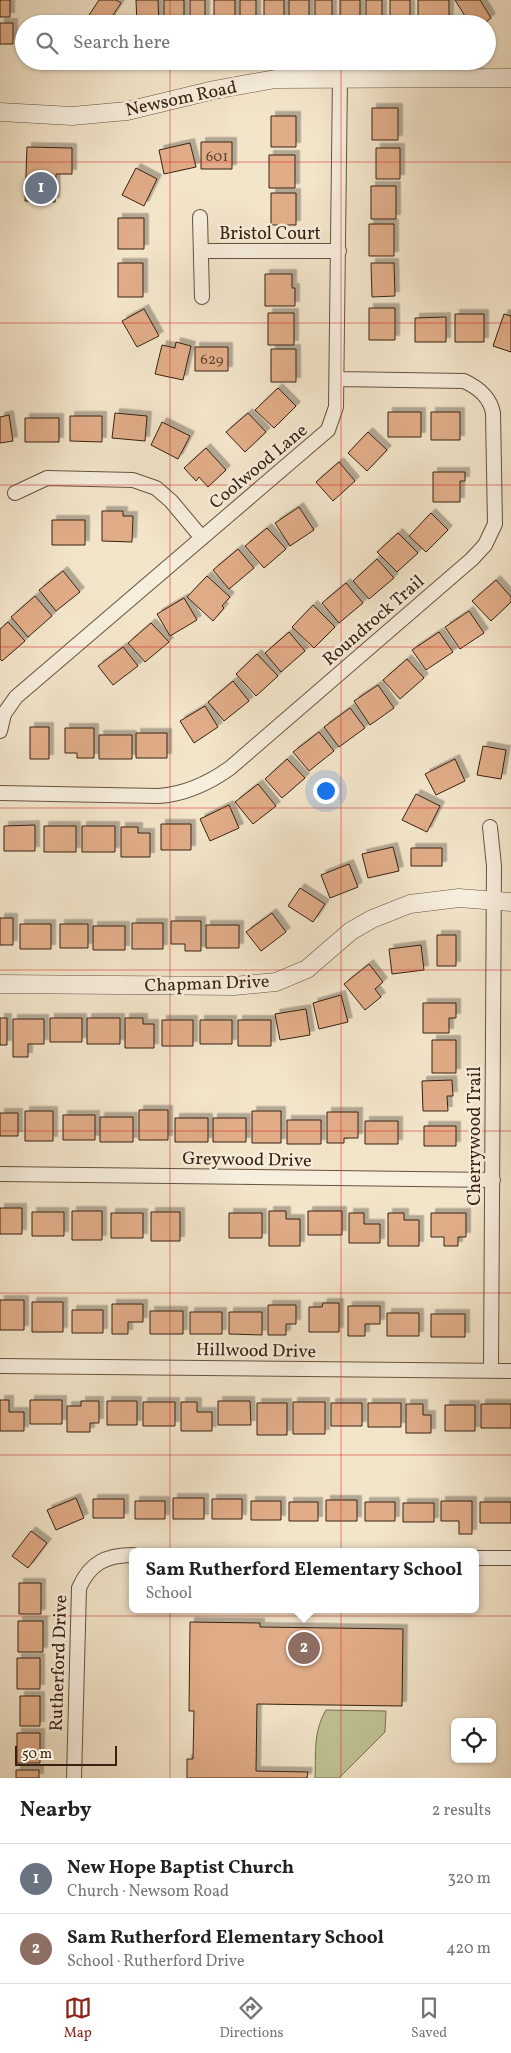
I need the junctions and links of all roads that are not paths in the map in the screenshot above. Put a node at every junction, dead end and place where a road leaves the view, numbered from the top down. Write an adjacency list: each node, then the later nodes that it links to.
1 (340, 77): 2 (street, Newsom Road); 3 (street, Newsom Road); 6 (street, Coolwood Lane)
2 (511, 78)
3 (0, 112)
4 (200, 217): 5 (street, Bristol Court)
5 (201, 251): 6 (street, Bristol Court); 7 (street, Bristol Court)
6 (339, 252): 8 (street, Coolwood Lane)
7 (202, 297)
8 (337, 379): 10 (street, Coolwood Lane); 12 (street, Roundrock Trail)
9 (15, 493): 10 (street)
10 (202, 538): 11 (street, Coolwood Lane)
11 (0, 731)
12 (0, 793)
13 (490, 827): 14 (street, Cherrywood Trail)
14 (493, 901): 15 (street, Chapman Drive); 16 (street, Chapman Drive); 18 (street, Cherrywood Trail)
15 (511, 902)
16 (0, 984)
17 (0, 1174): 18 (street, Greywood Drive)
18 (493, 1180): 20 (street, Cherrywood Trail)
19 (0, 1366): 20 (street, Hillwood Drive)
20 (491, 1371): 21 (street, Hillwood Drive)
21 (511, 1371)
22 (129, 1556): 25 (street, Rutherford Drive)
23 (479, 1558): 24 (street)
24 (511, 1558)
25 (74, 1778)

